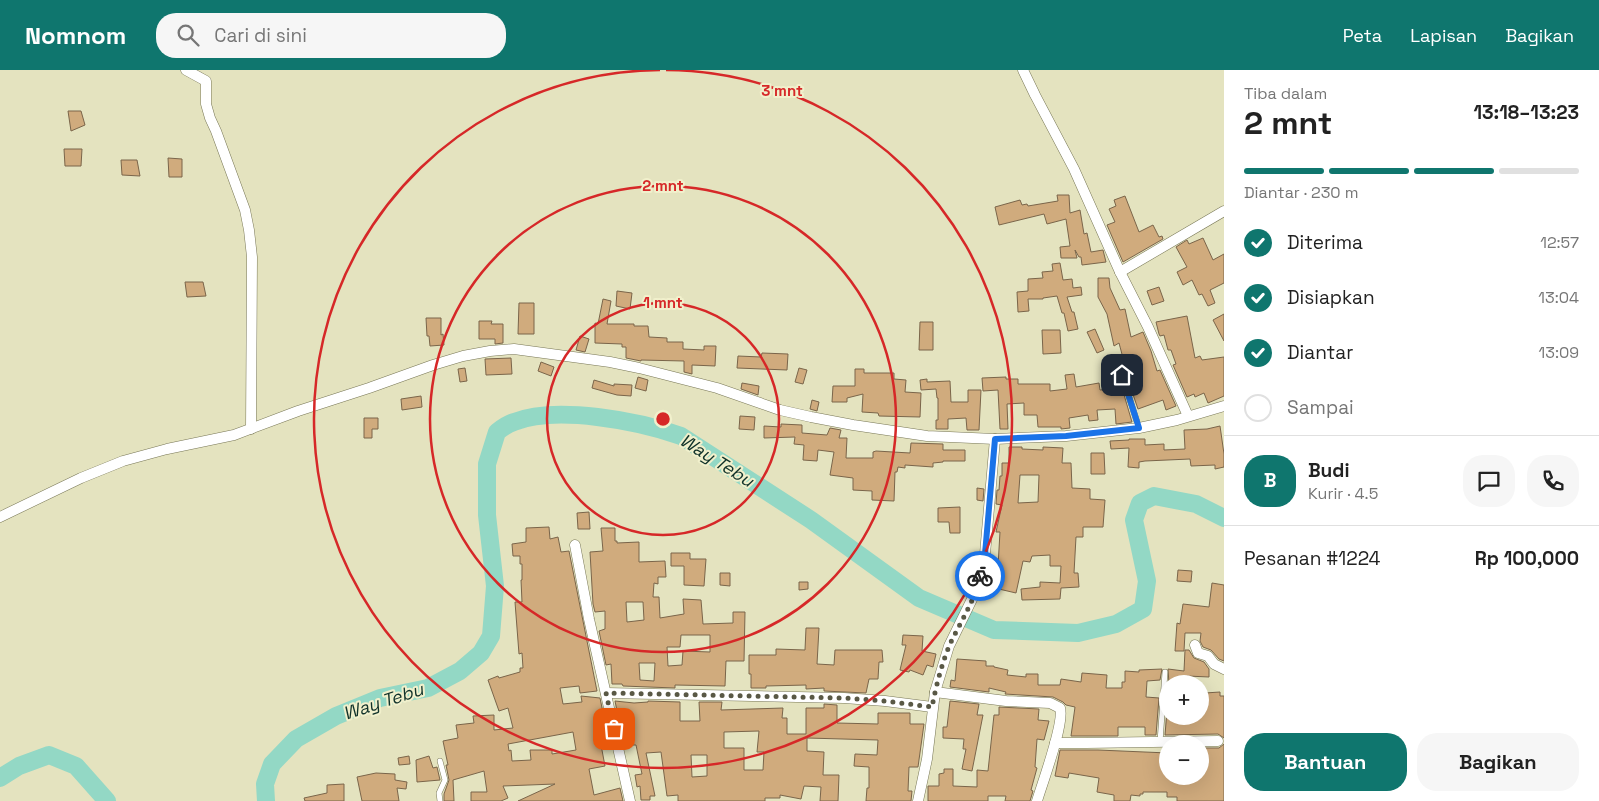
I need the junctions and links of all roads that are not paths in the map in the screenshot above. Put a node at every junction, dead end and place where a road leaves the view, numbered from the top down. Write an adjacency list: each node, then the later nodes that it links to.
1 (186, 70): 9 (street)
2 (1023, 70): 4 (street)
3 (1224, 211): 4 (street)
4 (1120, 272): 7 (street)
5 (1122, 375): 8 (lane)
6 (1224, 406): 7 (street)
7 (1188, 416): 8 (street)
8 (1139, 428): 10 (street)
9 (251, 429): 10 (street); 11 (street)
10 (995, 439): 16 (street)
11 (0, 517)
12 (575, 545): 17 (street)
13 (1196, 645): 14 (street)
14 (1224, 669)
15 (1165, 672): 19 (lane)
16 (935, 692): 18 (street); 22 (street)
17 (606, 693): 18 (street); 26 (street)
18 (932, 707): 27 (street)
19 (1160, 735)
20 (1209, 741): 21 (street)
21 (1218, 741)
22 (1055, 742): 23 (street); 28 (street)
23 (1159, 742)
24 (440, 761): 25 (lane)
25 (440, 801)
26 (630, 801)
27 (918, 801)
28 (1037, 801)

